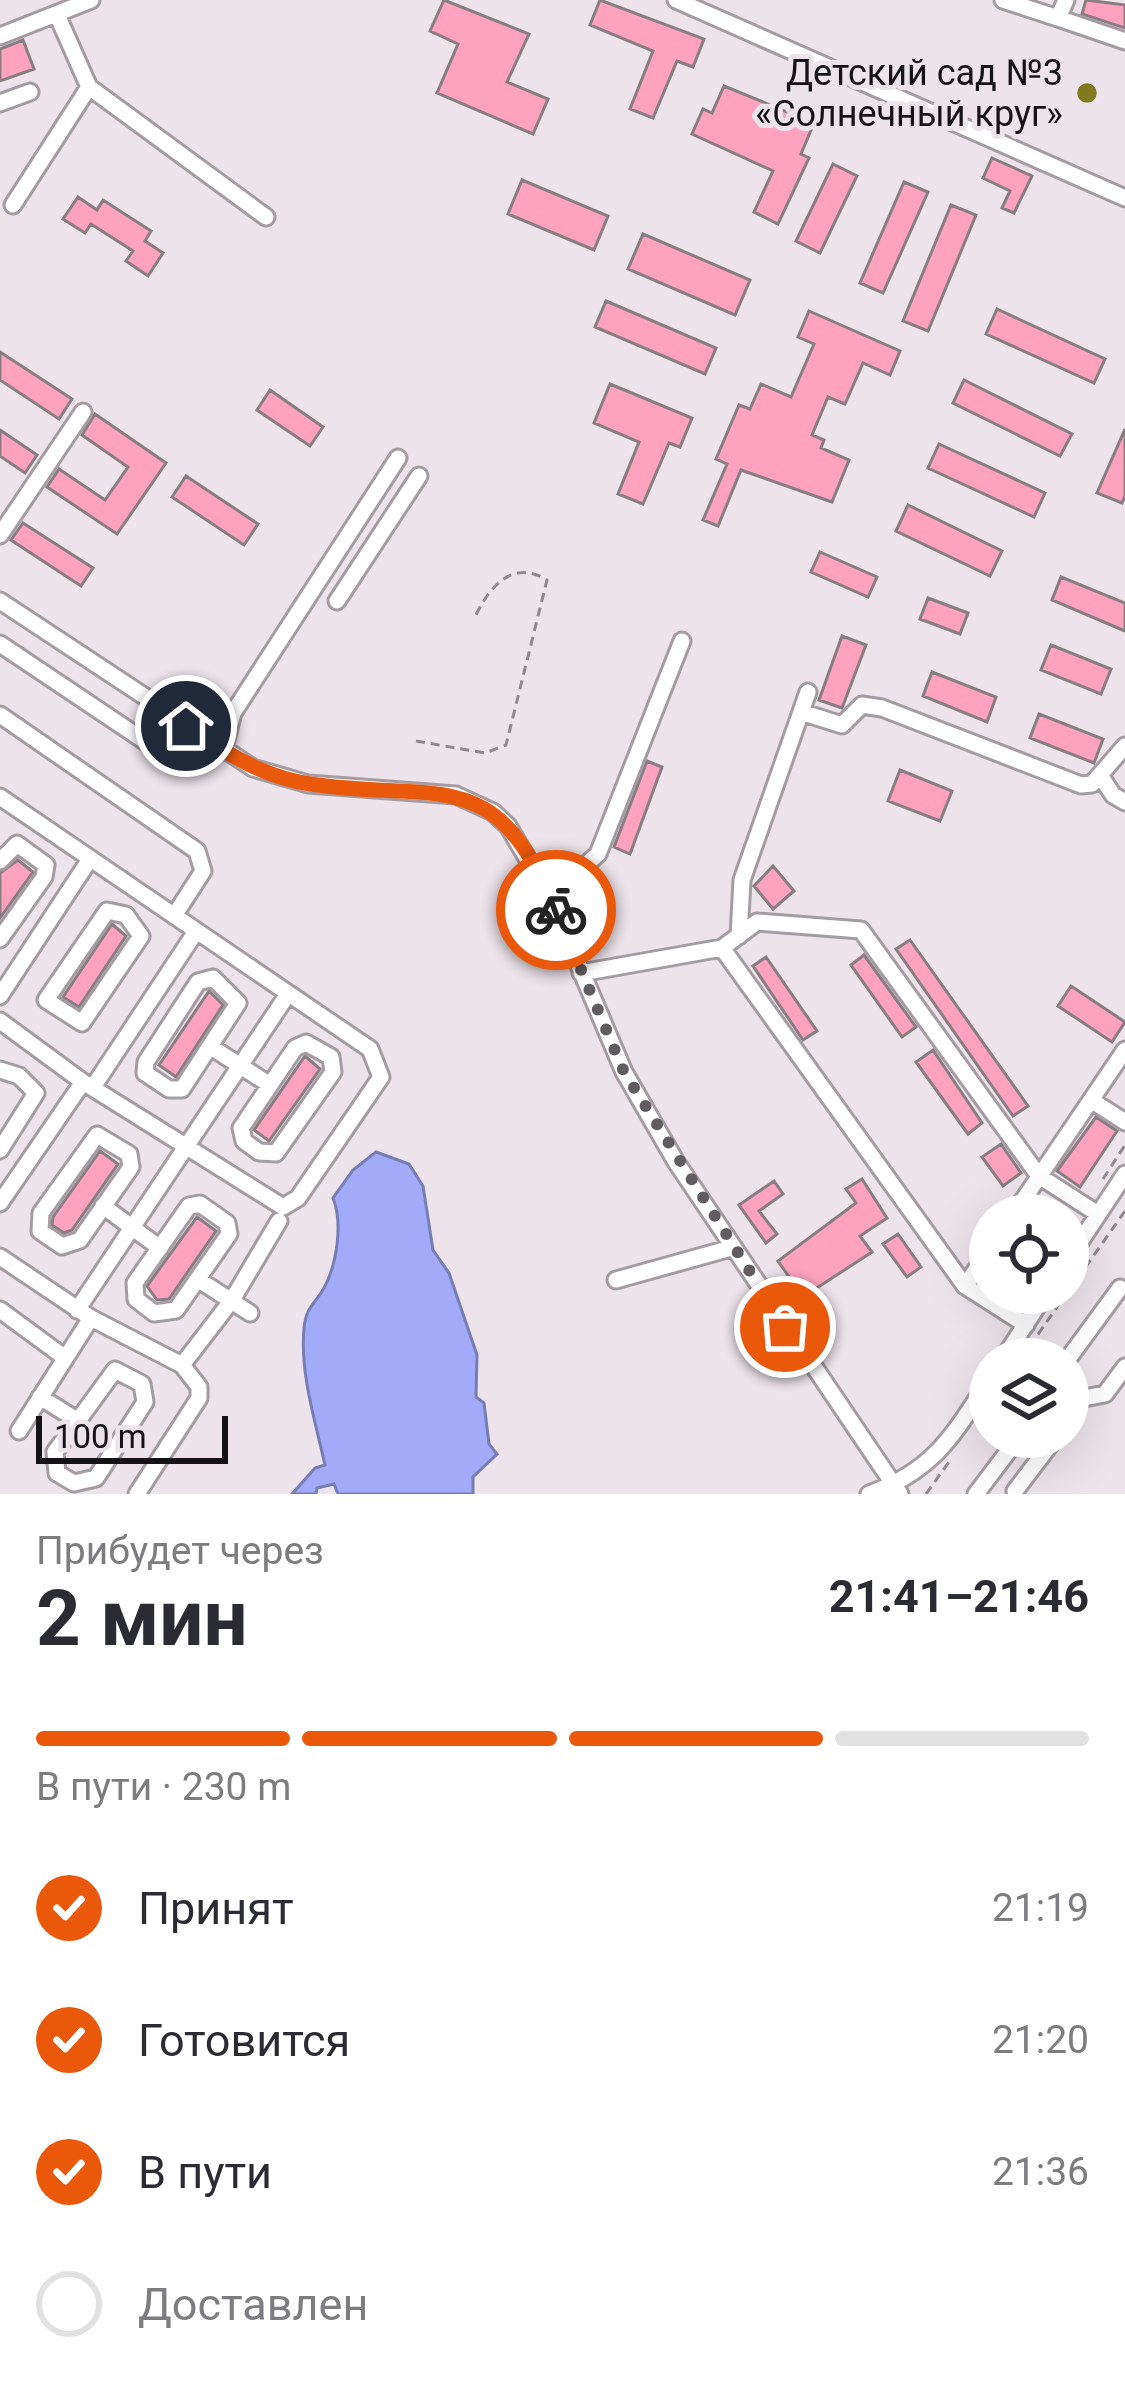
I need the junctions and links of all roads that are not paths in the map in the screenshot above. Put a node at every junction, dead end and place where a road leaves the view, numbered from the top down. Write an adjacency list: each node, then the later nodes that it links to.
1 (676, 0): 12 (street)
2 (1003, 0): 6 (street)
3 (1066, 0): 6 (street)
4 (81, 2): 5 (street)
5 (58, 17): 7 (street); 9 (street)
6 (1058, 18): 8 (street)
7 (0, 36)
8 (1125, 41)
9 (88, 87): 13 (street); 14 (street)
10 (30, 92): 11 (street)
11 (0, 103)
12 (1125, 198)
13 (14, 205)
14 (266, 217)
15 (83, 412): 18 (street)
16 (398, 458): 27 (street)
17 (419, 476): 19 (street)
18 (0, 535)
19 (337, 601)
20 (0, 602): 27 (street)
21 (682, 641): 35 (street)
22 (0, 644): 28 (street)
23 (808, 692): 24 (street)
24 (801, 712): 29 (street); 39 (street)
25 (0, 715): 37 (street)
26 (1125, 746): 29 (street)
27 (223, 751): 35 (street)
28 (164, 754)
29 (1100, 776): 31 (street)
30 (2, 801): 32 (street)
31 (1125, 802)
32 (91, 859): 34 (street); 44 (street)
33 (0, 861): 40 (street)
34 (141, 894): 36 (street); 37 (street)
35 (550, 897): 42 (street)
36 (126, 915): 36 (street)
37 (174, 916): 38 (street)
38 (195, 933): 43 (street); 52 (street)
39 (739, 936): 41 (street); 59 (street)
40 (0, 939)
41 (722, 948): 42 (street); 73 (street)
42 (580, 973): 68 (street)
43 (288, 994): 49 (street); 56 (street)
44 (0, 996)
45 (0, 1021): 47 (street)
46 (211, 1048): 46 (street); 49 (street)
47 (39, 1050): 51 (street); 52 (street)
48 (1125, 1051): 54 (street)
49 (242, 1066): 53 (street); 56 (street)
50 (0, 1070): 51 (street)
51 (20, 1076): 57 (street)
52 (88, 1084): 56 (street); 61 (street)
53 (270, 1085): 53 (street)
54 (1091, 1100): 55 (street); 59 (street)
55 (1125, 1122)
56 (186, 1148): 65 (street)
57 (0, 1150)
58 (1125, 1174): 63 (street)
59 (1039, 1176): 60 (street); 63 (street)
60 (1027, 1194)
61 (0, 1203)
62 (103, 1206): 62 (street); 65 (street)
63 (1097, 1214): 66 (street)
64 (279, 1222): 75 (street)
65 (131, 1226): 67 (street); 78 (street)
66 (1089, 1226)
67 (160, 1247): 71 (street); 71 (street)
68 (731, 1248): 72 (street); 94 (street)
69 (0, 1257): 78 (street)
70 (969, 1279): 73 (street)
71 (199, 1280): 75 (street)
72 (616, 1280)
73 (964, 1286): 80 (street)
74 (1120, 1288): 82 (street)
75 (232, 1300): 77 (street); 84 (street)
76 (0, 1310): 83 (street)
77 (250, 1313)
78 (84, 1314): 83 (street); 84 (street)
79 (1033, 1314): 80 (street)
80 (1026, 1325): 81 (street)
81 (1017, 1338)
82 (1083, 1338)
83 (64, 1357): 86 (street)
84 (182, 1365): 96 (street)
85 (1125, 1367): 87 (street)
86 (40, 1397): 89 (street); 90 (street)
87 (1089, 1398)
88 (969, 1410): 94 (street)
89 (75, 1419): 89 (street)
90 (19, 1431)
91 (1003, 1458): 93 (street)
92 (1041, 1458): 95 (street)
93 (991, 1474): 95 (street); 98 (street)
94 (897, 1489): 97 (street)
95 (1017, 1492)
96 (137, 1494)
97 (869, 1494)
98 (976, 1494)

